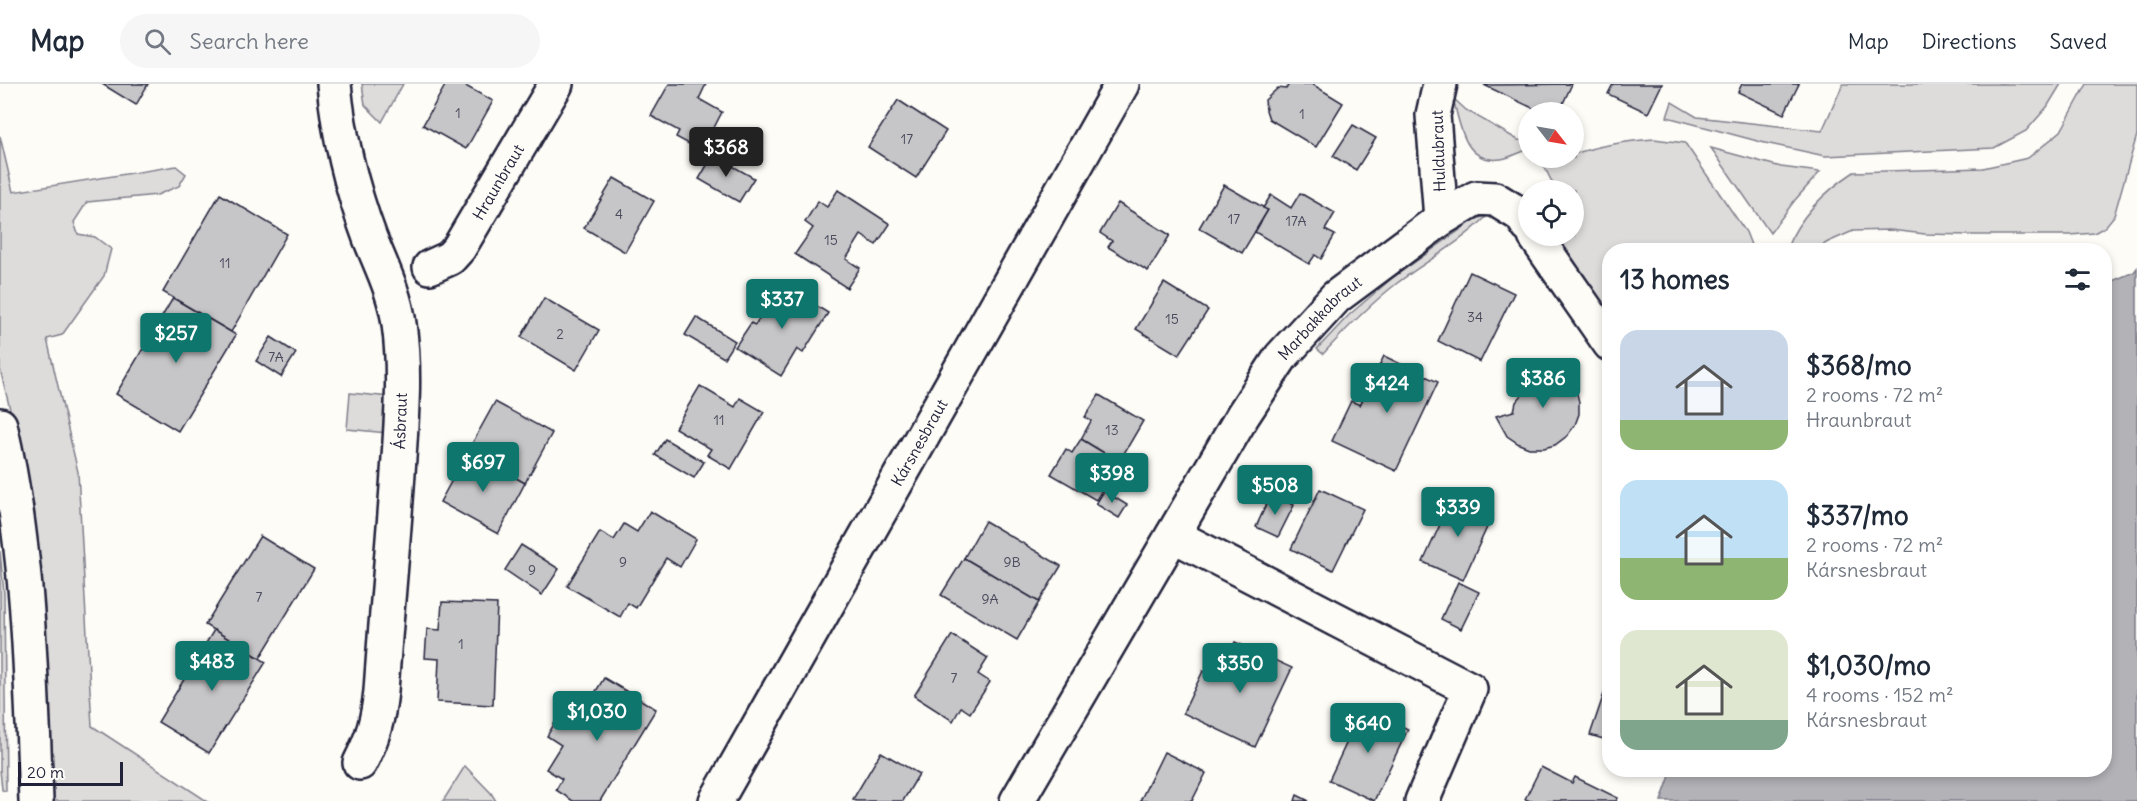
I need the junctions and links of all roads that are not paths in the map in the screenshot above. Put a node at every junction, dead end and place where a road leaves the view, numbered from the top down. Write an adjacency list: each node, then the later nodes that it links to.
1 (334, 84): 12 (street, Ásbraut)
2 (556, 84): 8 (street, Hraunbraut)
3 (1122, 84): 14 (street, Kársnesbraut)
4 (1440, 84): 6 (street, Huldubraut)
5 (1518, 213): 6 (street, Marbakkabraut)
6 (1441, 219): 11 (street, Marbakkabraut)
7 (1542, 246): 9 (street)
8 (430, 267)
9 (1602, 332)
10 (0, 425): 13 (street)
11 (1173, 534): 15 (street, Marbakkabraut); 16 (street)
12 (360, 763)
13 (36, 801)
14 (716, 801)
15 (1017, 801)
16 (1422, 801)

